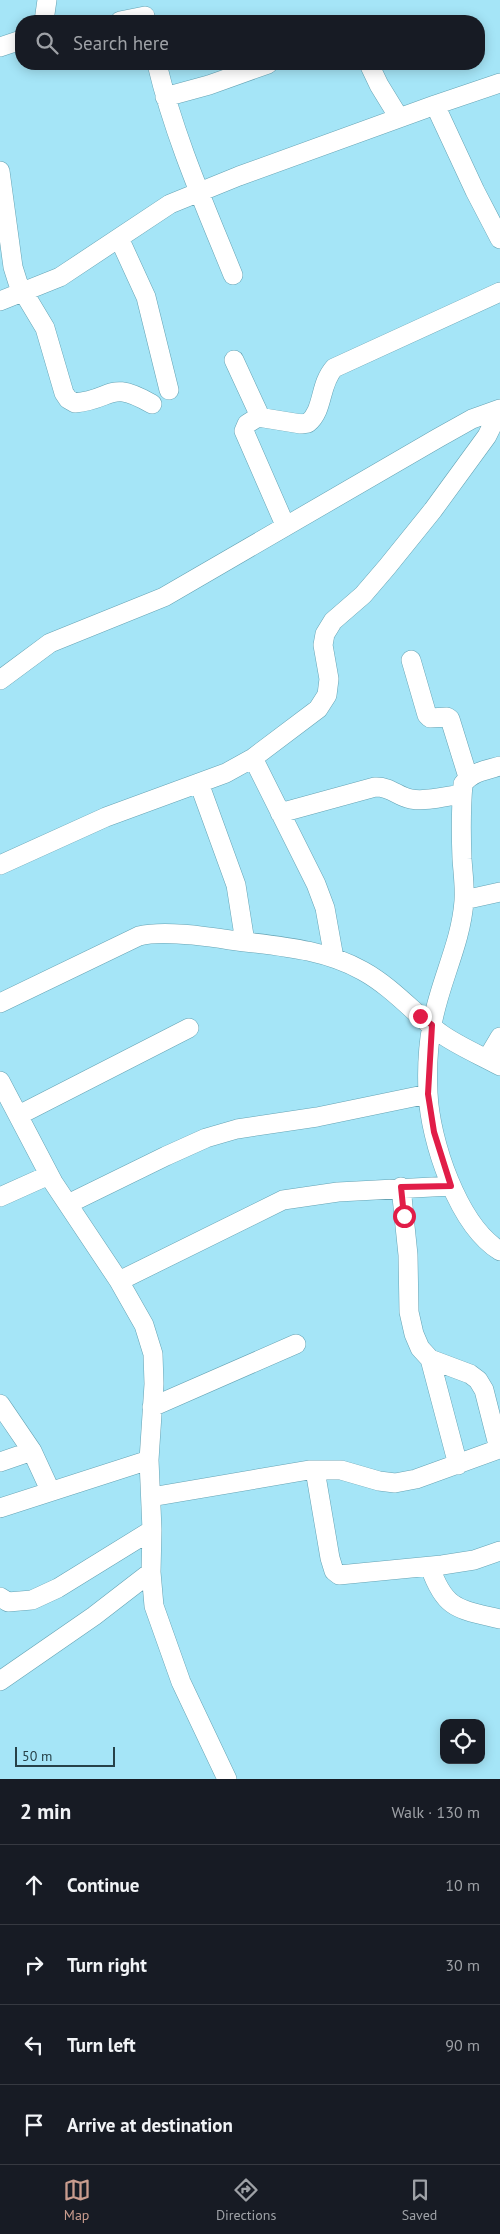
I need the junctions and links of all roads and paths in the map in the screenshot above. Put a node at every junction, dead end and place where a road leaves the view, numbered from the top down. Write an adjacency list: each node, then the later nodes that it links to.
1 (47, 0): 2 (street)
2 (45, 15)
3 (15, 42): 4 (street)
4 (0, 47)
5 (158, 70): 9 (street)
6 (251, 70): 9 (street)
7 (372, 70): 11 (street)
8 (500, 83): 10 (street)
9 (165, 97): 13 (street)
10 (435, 104): 11 (street); 15 (street)
11 (398, 116): 13 (street)
12 (0, 171): 18 (street)
13 (199, 193): 14 (street); 16 (street)
14 (119, 238): 18 (street); 21 (street)
15 (500, 239)
16 (233, 275)
17 (500, 292): 24 (street)
18 (24, 293): 19 (street); 22 (street)
19 (0, 301)
20 (234, 360): 24 (street)
21 (169, 390)
22 (152, 404)
23 (500, 409): 25 (street); 28 (street)
24 (258, 417): 25 (street)
25 (285, 526): 27 (street)
26 (410, 660): 31 (street)
27 (0, 680)
28 (253, 758): 30 (street); 32 (street)
29 (500, 766): 31 (street)
30 (199, 783): 33 (street); 36 (street)
31 (465, 785): 32 (street); 35 (street)
32 (280, 813): 37 (street)
33 (0, 865)
34 (500, 892): 35 (street)
35 (464, 900): 39 (street)
36 (246, 942): 37 (street); 38 (street)
37 (334, 958): 39 (street)
38 (0, 1003)
39 (432, 1025): 42 (street); 44 (street)
40 (189, 1028): 45 (street)
41 (500, 1037): 42 (street)
42 (494, 1063)
43 (0, 1082): 45 (street)
44 (428, 1094): 47 (street); 50 (street)
45 (19, 1115): 46 (street)
46 (50, 1174): 49 (street); 50 (street)
47 (451, 1186): 48 (street); 51 (street)
48 (401, 1187): 52 (street); 54 (street)
49 (0, 1196)
50 (68, 1204): 52 (street)
51 (500, 1251)
52 (118, 1281): 57 (street)
53 (296, 1344): 57 (street)
54 (430, 1360): 55 (street); 61 (street)
55 (492, 1387): 61 (street)
56 (0, 1404): 58 (street)
57 (152, 1407): 59 (street)
58 (32, 1451): 60 (street); 63 (street)
59 (150, 1460): 63 (street); 64 (street)
60 (0, 1462)
61 (458, 1465): 62 (street)
62 (315, 1470): 64 (street); 68 (street)
63 (50, 1490): 65 (street)
64 (151, 1496): 66 (street)
65 (0, 1508)
66 (152, 1530): 69 (street); 70 (street)
67 (500, 1551): 68 (street)
68 (430, 1567): 71 (street)
69 (151, 1572): 72 (street); 73 (street)
70 (0, 1597)
71 (500, 1619)
72 (0, 1681)
73 (227, 1779)

